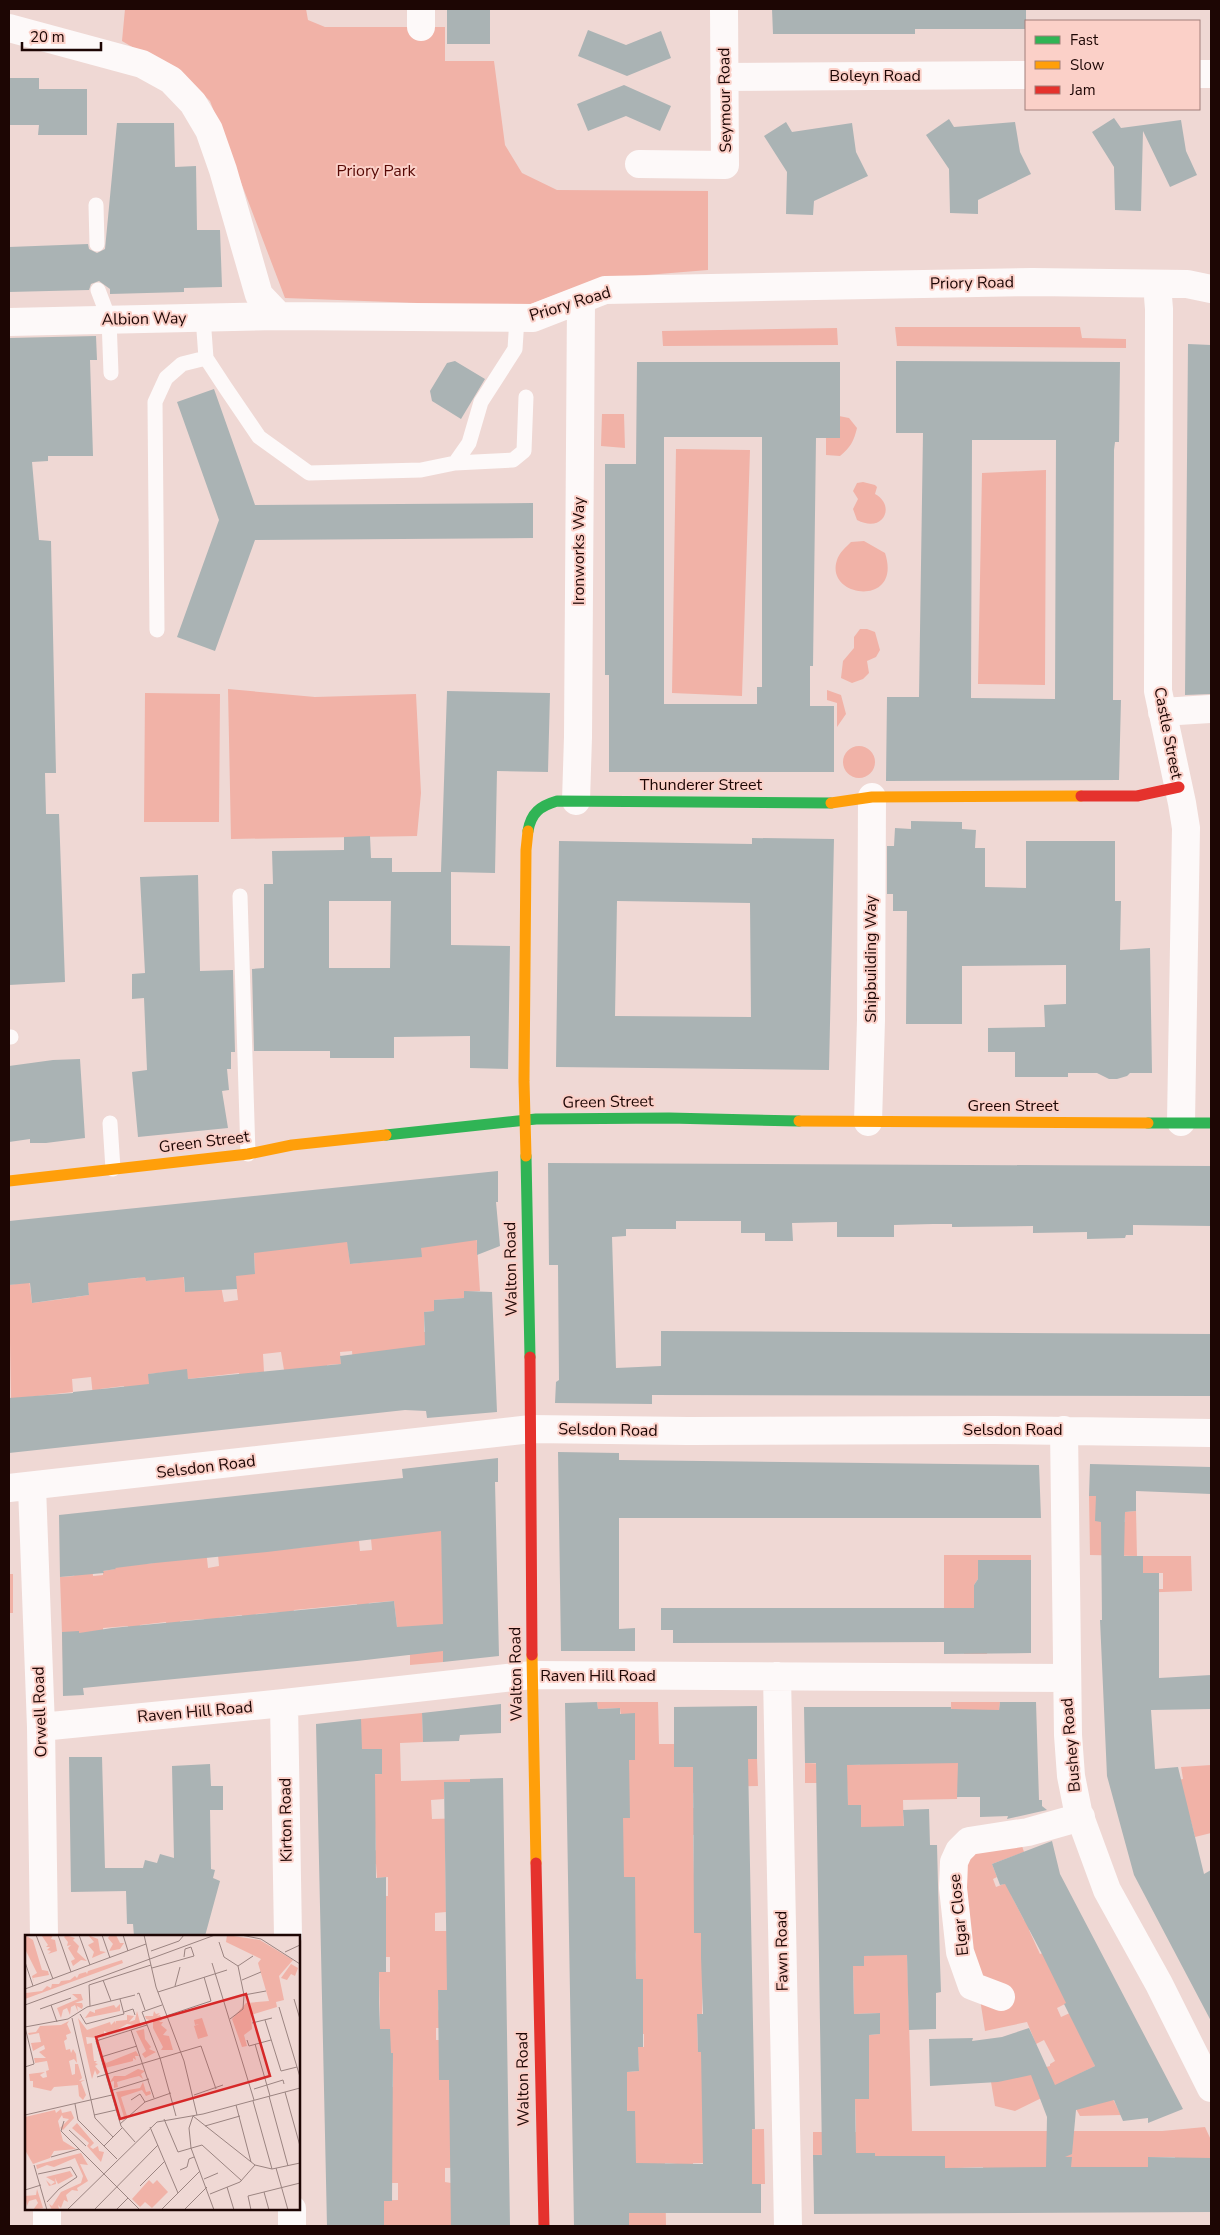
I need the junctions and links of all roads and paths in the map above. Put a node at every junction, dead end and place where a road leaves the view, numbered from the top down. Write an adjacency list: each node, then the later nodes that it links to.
1 (724, 9): 4 (street, Seymour Road)
2 (9, 28): 12 (street)
3 (1025, 75): 4 (street, Boleyn Road)
4 (724, 77): 5 (street, Seymour Road)
5 (639, 164)
6 (96, 205): 7 (lane)
7 (97, 244)
8 (1157, 284): 9 (street, Priory Road); 11 (street, Priory Road); 23 (street, Castle Street)
9 (1211, 289)
10 (98, 290): 15 (lane)
11 (581, 301): 14 (street, Priory Road); 26 (street, Ironworks Way)
12 (279, 316): 13 (street, Albion Way); 14 (street, Priory Road)
13 (203, 317): 15 (street, Albion Way); 17 (lane)
14 (517, 318): 20 (lane)
15 (102, 319): 16 (street, Albion Way); 18 (lane)
16 (9, 322)
17 (206, 358): 20 (lane); 21 (lane)
18 (111, 373)
19 (526, 397): 20 (lane)
20 (455, 463)
21 (157, 630)
22 (1210, 709): 23 (street)
23 (1162, 712): 24 (street, Castle Street)
24 (1179, 787): 25 (street, Thunderer Street); 30 (street, Castle Street)
25 (872, 797): 26 (street, Thunderer Street); 29 (street, Shipbuilding Way)
26 (576, 801): 28 (street, Thunderer Street)
27 (240, 896): 33 (lane)
28 (525, 1121): 29 (street, Green Street); 33 (street, Green Street); 36 (street, Walton Road)
29 (868, 1122): 30 (street, Green Street)
30 (1181, 1122): 32 (street, Green Street)
31 (110, 1123): 34 (lane)
32 (1211, 1123)
33 (248, 1154): 34 (street, Green Street)
34 (113, 1169): 35 (street, Green Street)
35 (9, 1181)
36 (531, 1430): 37 (street, Selsdon Road); 39 (street, Selsdon Road); 40 (street, Walton Road)
37 (1064, 1430): 38 (street, Selsdon Road); 42 (street, Bushey Road)
38 (1211, 1433)
39 (20, 1488): 44 (street, Orwell Road)
40 (532, 1675): 41 (street, Raven Hill Road); 43 (street, Raven Hill Road); 54 (street, Walton Road)
41 (777, 1676): 42 (street, Raven Hill Road); 55 (street, Fawn Road)
42 (1066, 1678): 45 (street, Bushey Road)
43 (284, 1704): 44 (street, Raven Hill Road); 47 (street, Kirton Road)
44 (41, 1726): 46 (street, Orwell Road)
45 (1081, 1817): 48 (street, Elgar Close); 49 (street, Bushey Road)
46 (44, 1935)
47 (288, 1935)
48 (1001, 1997)
49 (1211, 2088)
50 (47, 2210): 52 (street)
51 (292, 2210): 53 (street)
52 (47, 2226)
53 (292, 2226)
54 (544, 2226)
55 (788, 2226)

